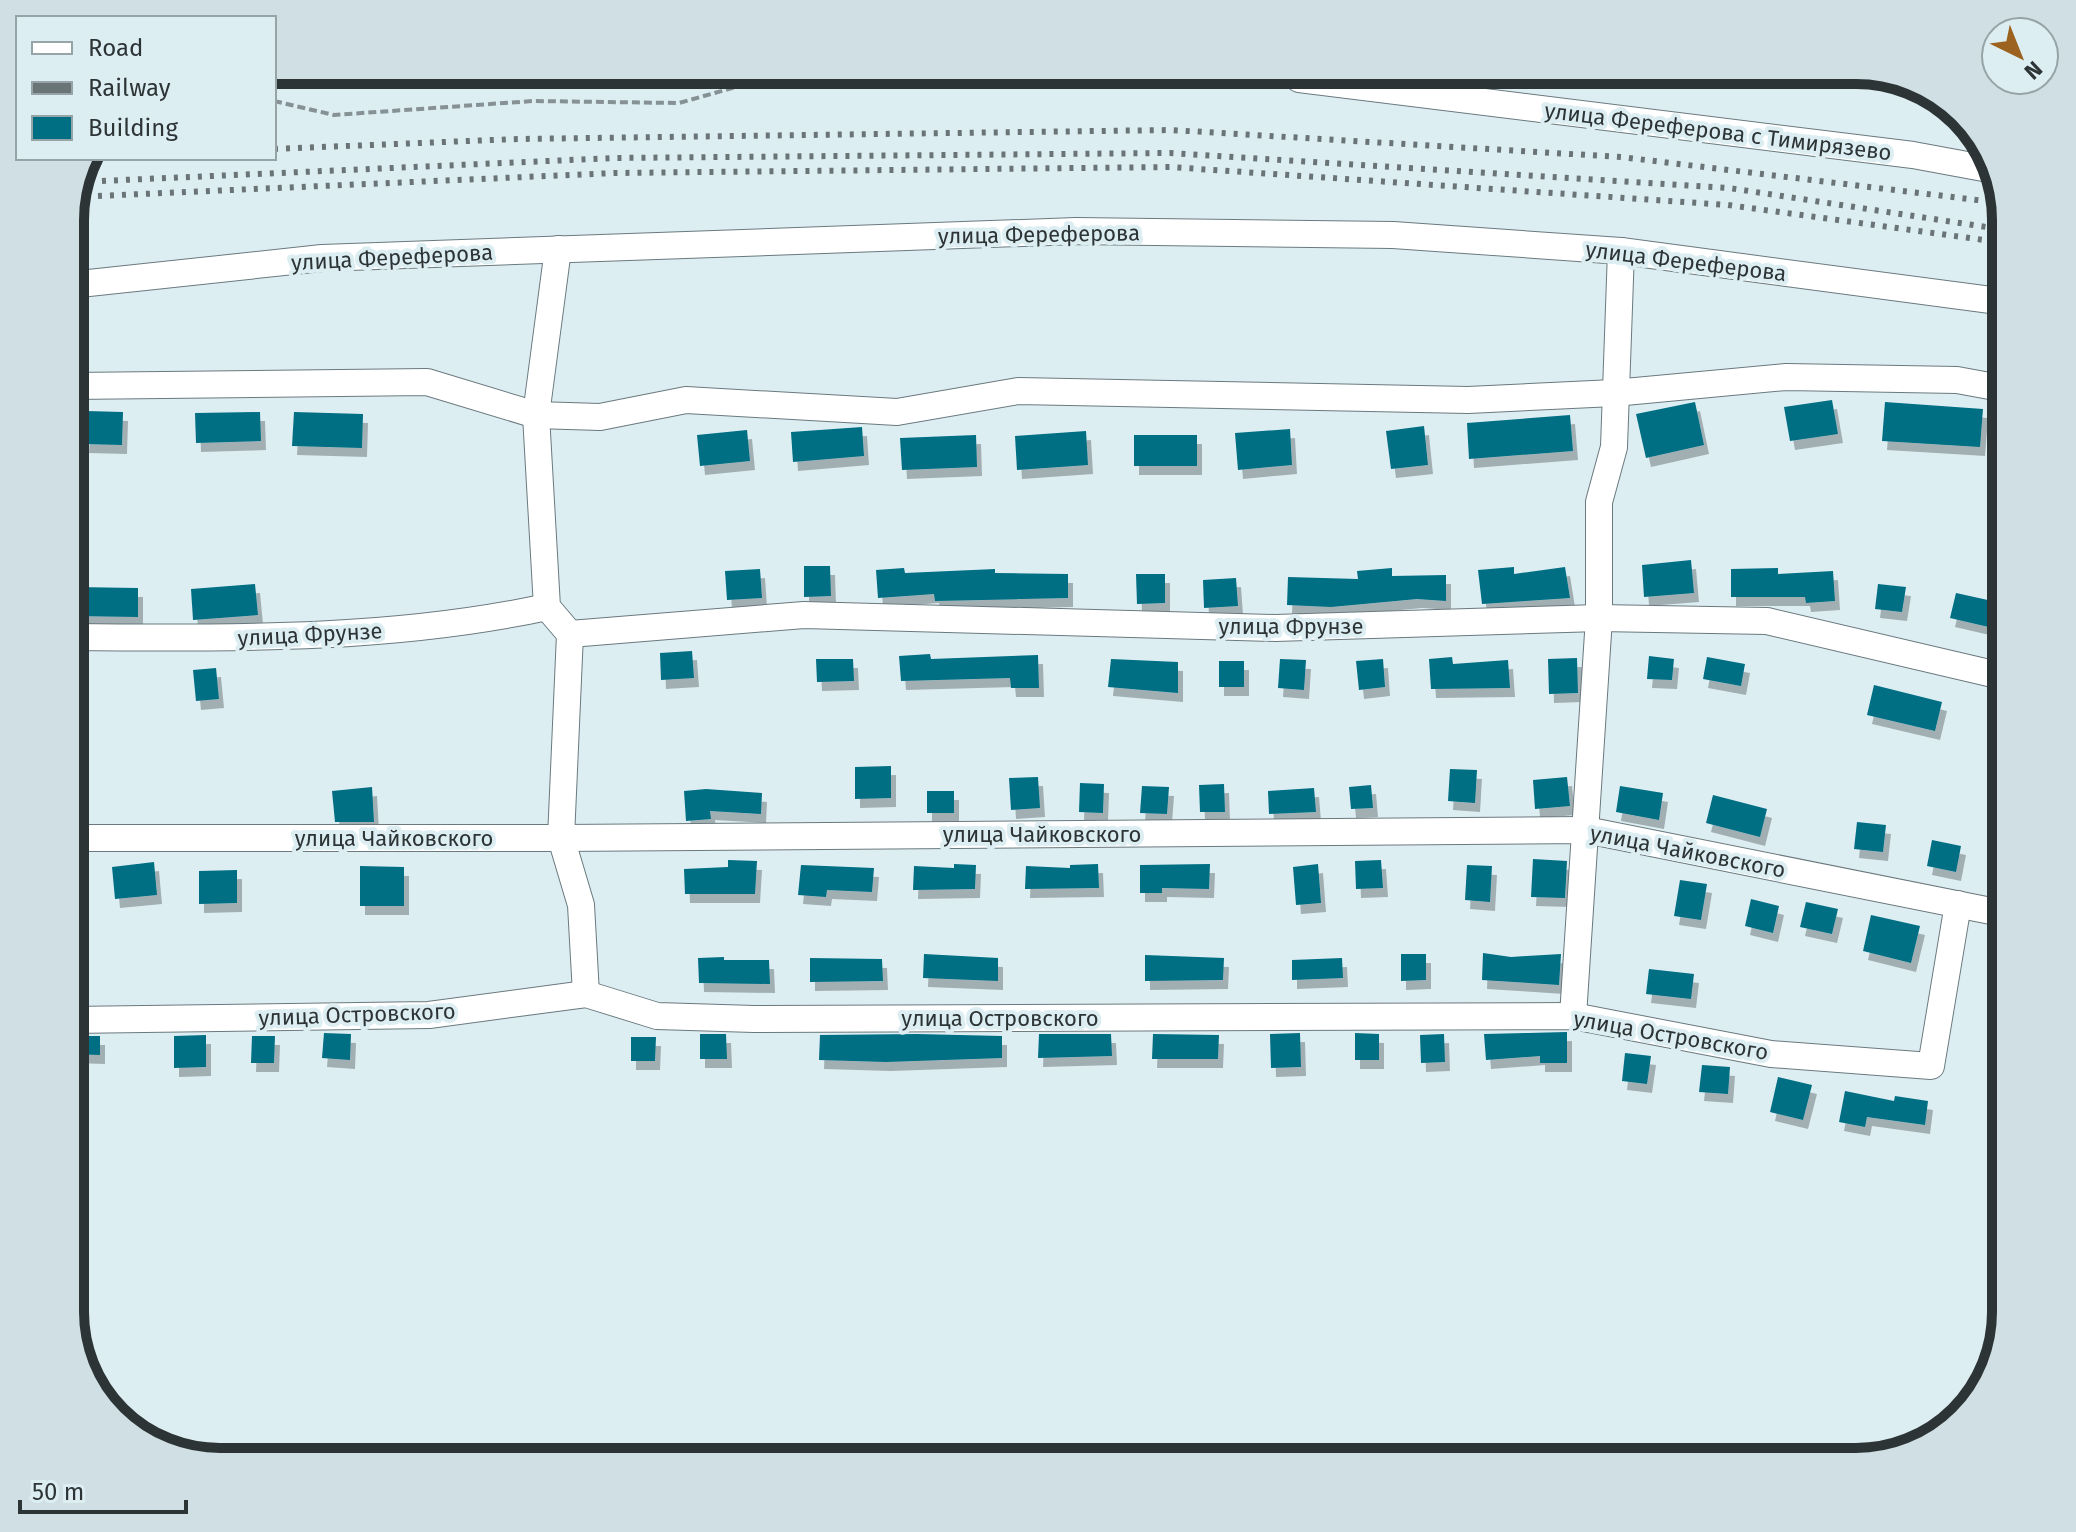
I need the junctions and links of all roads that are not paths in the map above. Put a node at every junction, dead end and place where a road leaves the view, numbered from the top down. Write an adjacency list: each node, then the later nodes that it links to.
1 (1339, 84): 2 (street, улица Фереферова с Тимирязево)
2 (1981, 168)
3 (558, 249): 4 (street, улица Фереферова); 5 (street, улица Фереферова); 10 (street)
4 (1621, 251): 6 (street, улица Фереферова); 9 (street)
5 (84, 284)
6 (1992, 300)
7 (84, 386): 10 (street)
8 (1992, 386): 9 (street)
9 (1614, 393): 10 (street); 12 (street)
10 (536, 415): 11 (street)
11 (547, 607): 13 (street); 14 (street, улица Фрунзе)
12 (1599, 618): 13 (street, улица Фрунзе); 15 (street, улица Фрунзе); 16 (street)
13 (570, 634): 18 (street)
14 (84, 637)
15 (1992, 674)
16 (1586, 830): 18 (street, улица Чайковского); 19 (street, улица Чайковского); 22 (street)
17 (84, 838): 18 (street, улица Чайковского)
18 (561, 838): 21 (street)
19 (1958, 904): 20 (street, улица Чайковского); 22 (street, улица Островского)
20 (1992, 911)
21 (586, 994): 22 (street, улица Островского); 23 (street, улица Островского)
22 (1573, 1016)
23 (84, 1020)

